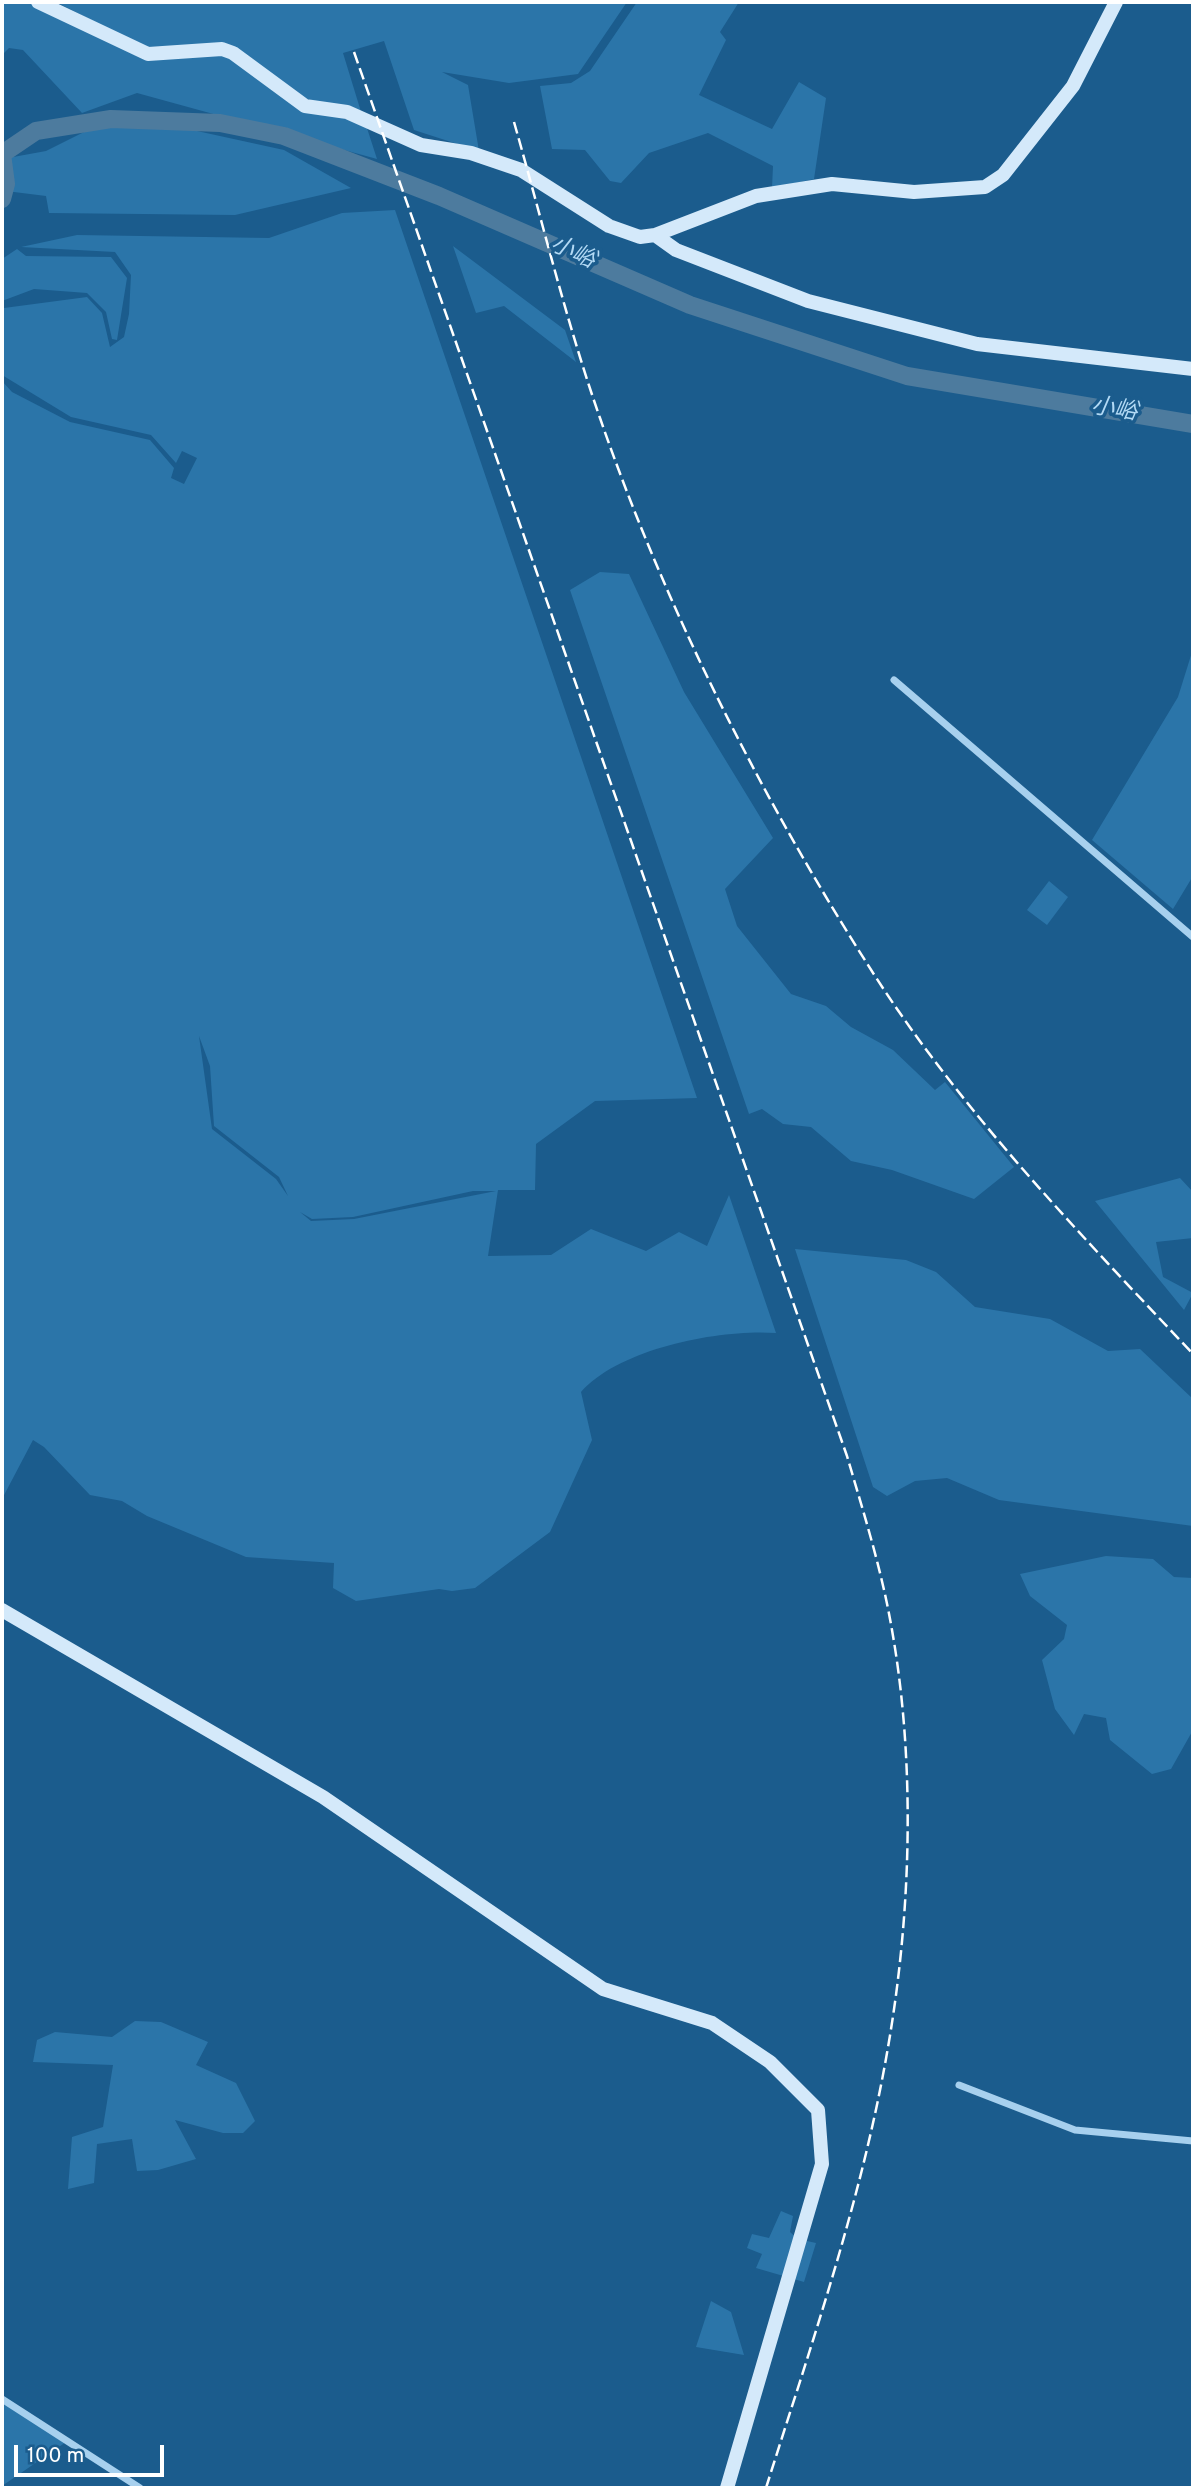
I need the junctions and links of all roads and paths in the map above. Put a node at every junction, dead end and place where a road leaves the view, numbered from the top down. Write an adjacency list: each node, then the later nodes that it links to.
1 (38, 2): 3 (street)
2 (1116, 2): 3 (street)
3 (655, 235): 4 (street)
4 (1193, 369)
5 (894, 680): 6 (street)
6 (1193, 937)
7 (2, 1611): 12 (street)
8 (959, 2085): 9 (street)
9 (1193, 2141)
10 (2, 2399): 11 (street)
11 (140, 2488)
12 (727, 2488)

